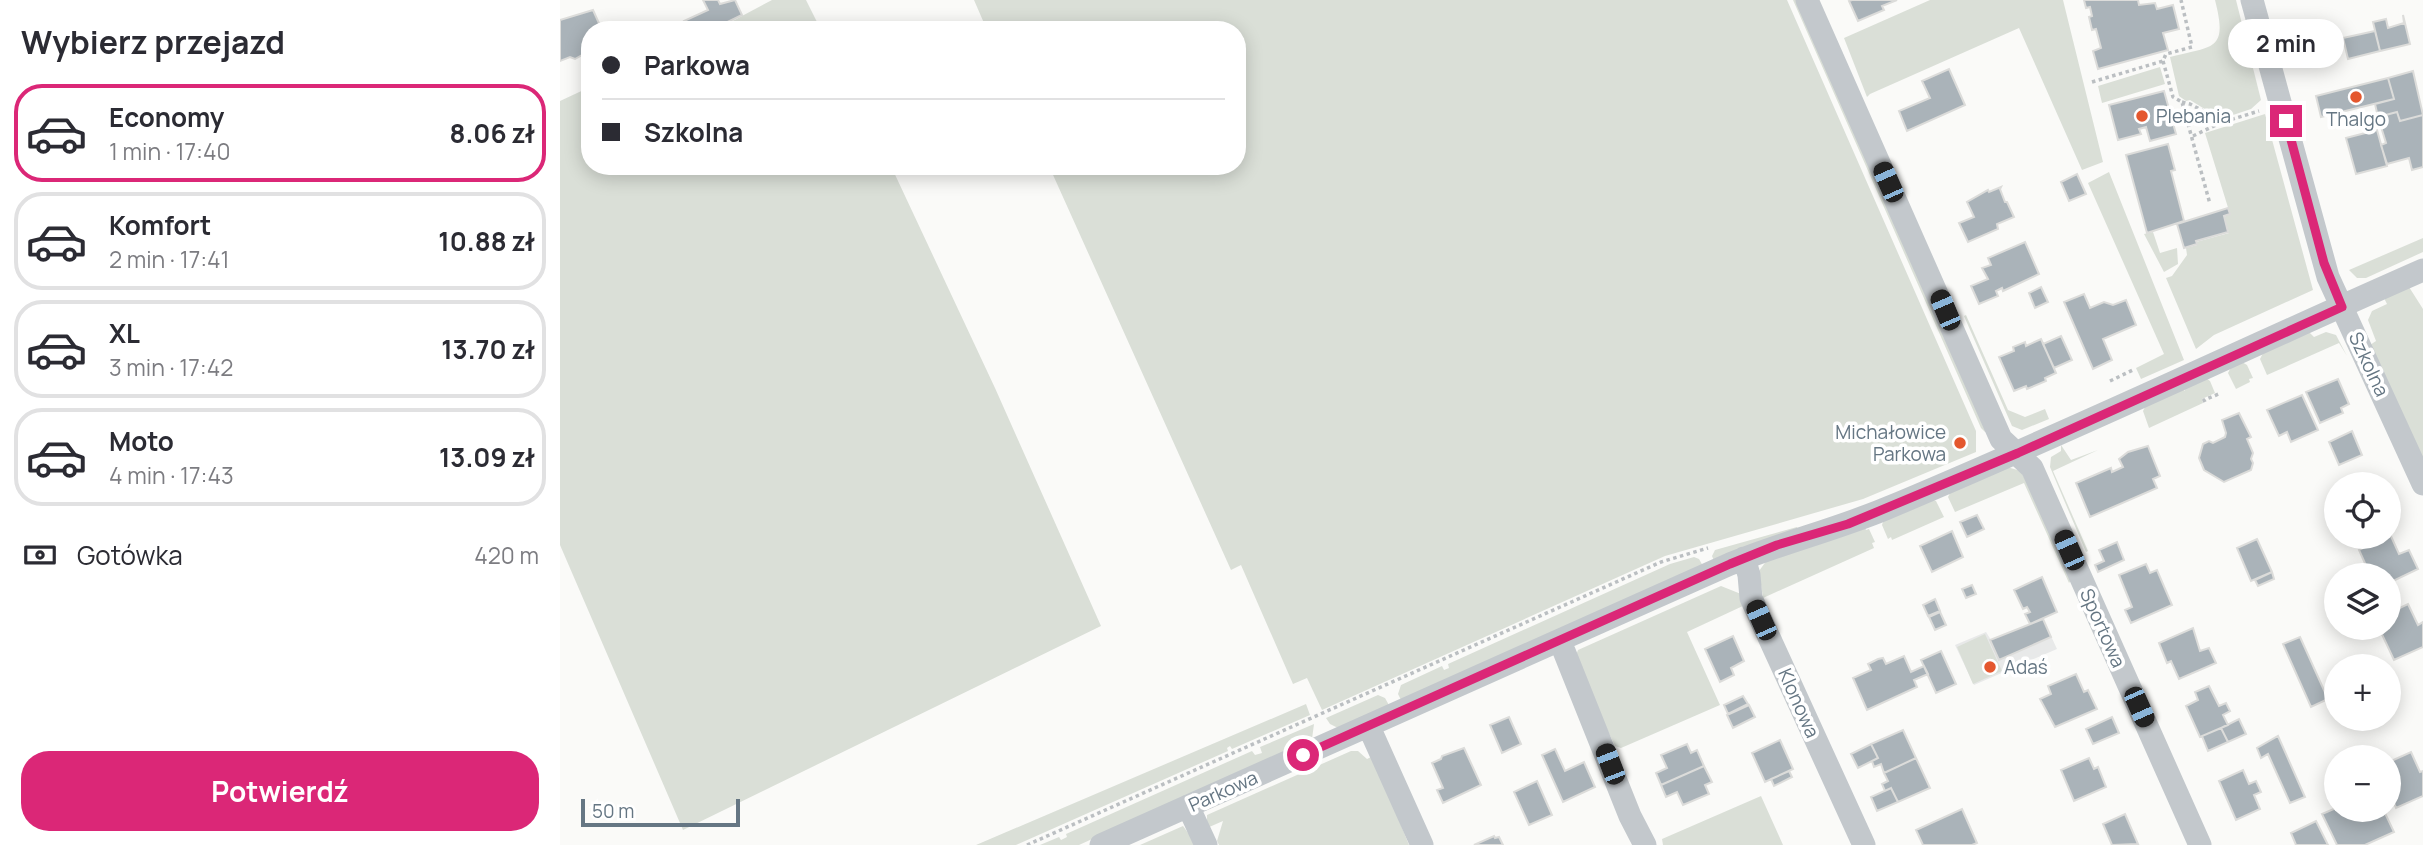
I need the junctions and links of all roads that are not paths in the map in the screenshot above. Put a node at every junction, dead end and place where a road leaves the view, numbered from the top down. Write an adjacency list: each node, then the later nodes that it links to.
1 (1807, 0): 5 (street, Sportowa)
2 (2252, 0): 4 (street, Szkolna)
3 (2423, 270): 4 (street, Parkowa)
4 (2342, 307): 5 (street, Parkowa); 6 (street, Szkolna)
5 (2018, 453): 7 (street, Parkowa); 16 (street, Sportowa)
6 (2423, 484)
7 (1744, 558): 8 (street, Parkowa); 15 (street, Klonowa)
8 (1560, 640): 9 (street, Parkowa); 14 (street)
9 (1369, 727): 10 (street, Parkowa); 13 (street)
10 (1188, 806): 11 (street, Parkowa); 12 (street)
11 (1101, 845)
12 (1206, 845)
13 (1422, 845)
14 (1645, 845)
15 (1864, 845)
16 (2200, 845)

